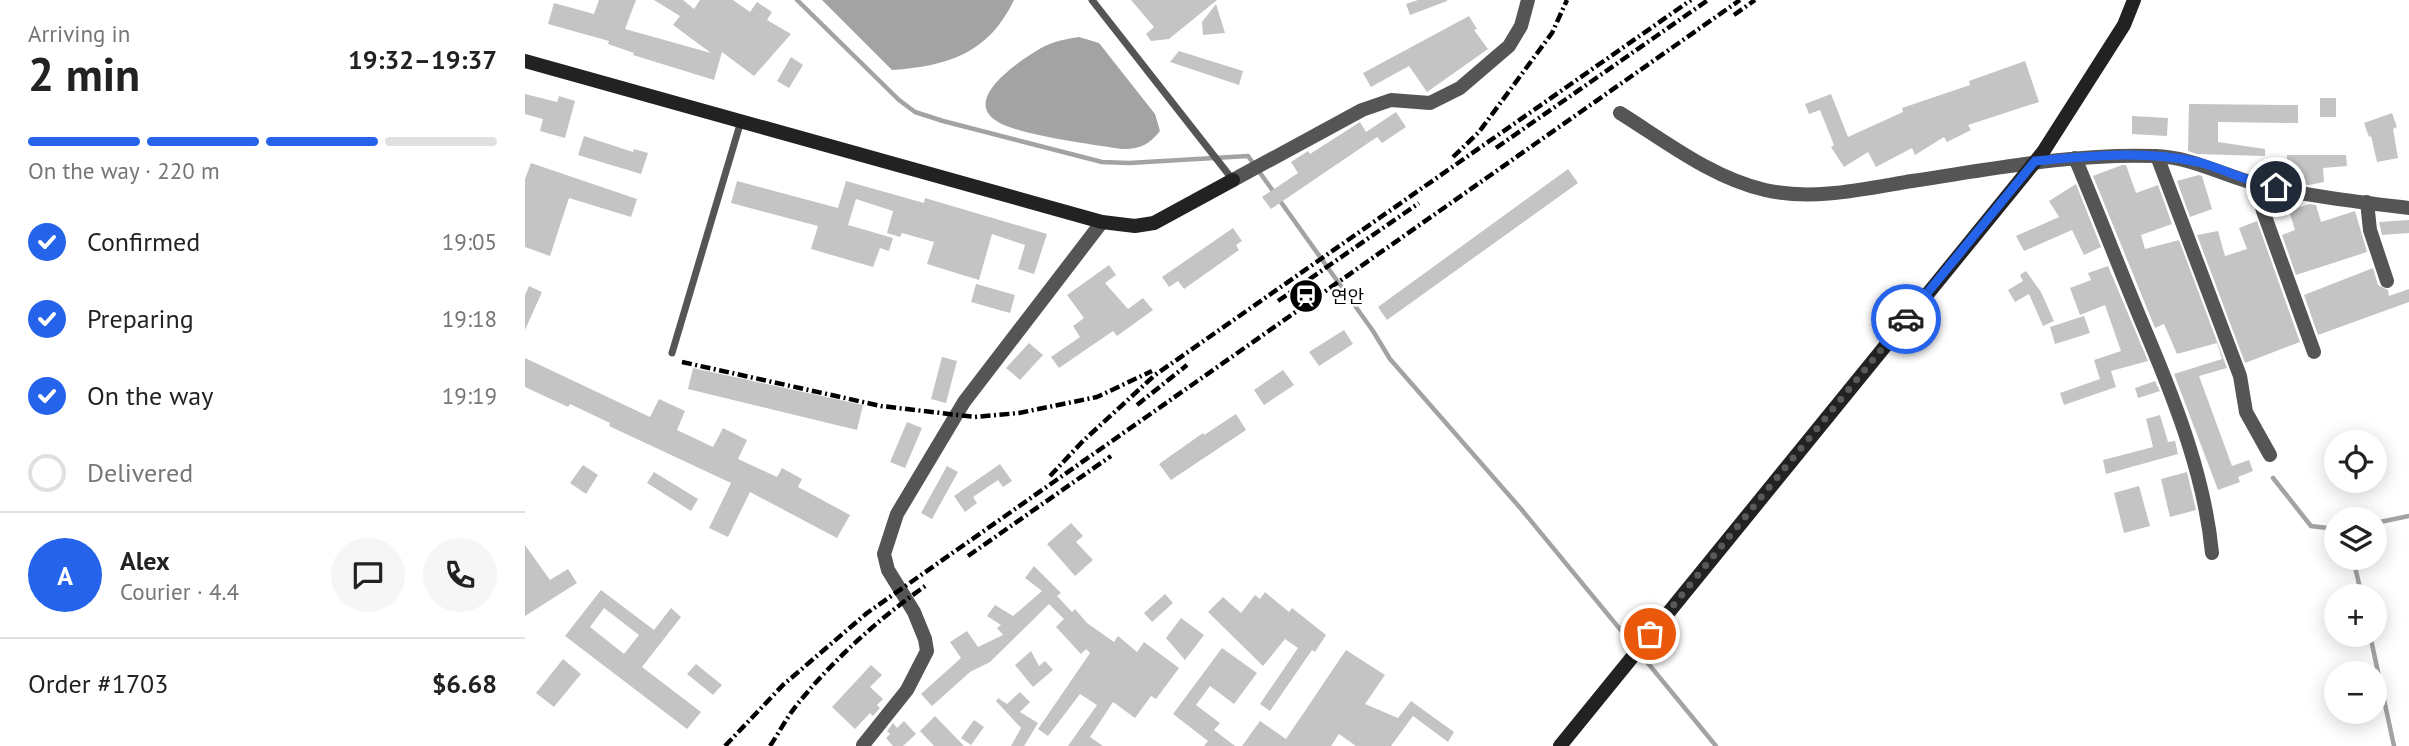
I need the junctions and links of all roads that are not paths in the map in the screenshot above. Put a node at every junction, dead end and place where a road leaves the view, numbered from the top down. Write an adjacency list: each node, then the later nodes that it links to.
1 (1092, 0): 10 (lane)
2 (1528, 0): 10 (street)
3 (2134, 0): 9 (street)
4 (525, 61): 6 (street)
5 (1620, 113): 9 (street)
6 (741, 121): 14 (street); 17 (lane)
7 (2157, 156): 8 (street); 11 (street); 18 (street)
8 (2075, 158): 9 (street); 19 (street)
9 (2035, 161): 21 (street)
10 (1233, 180): 14 (street)
11 (2256, 184): 12 (street); 16 (street)
12 (2367, 202): 13 (street); 15 (street)
13 (2409, 208)
14 (1102, 222): 20 (street)
15 (2387, 281)
16 (2314, 352)
17 (672, 353)
18 (2270, 455)
19 (2212, 553)
20 (863, 745)
21 (1560, 746)

